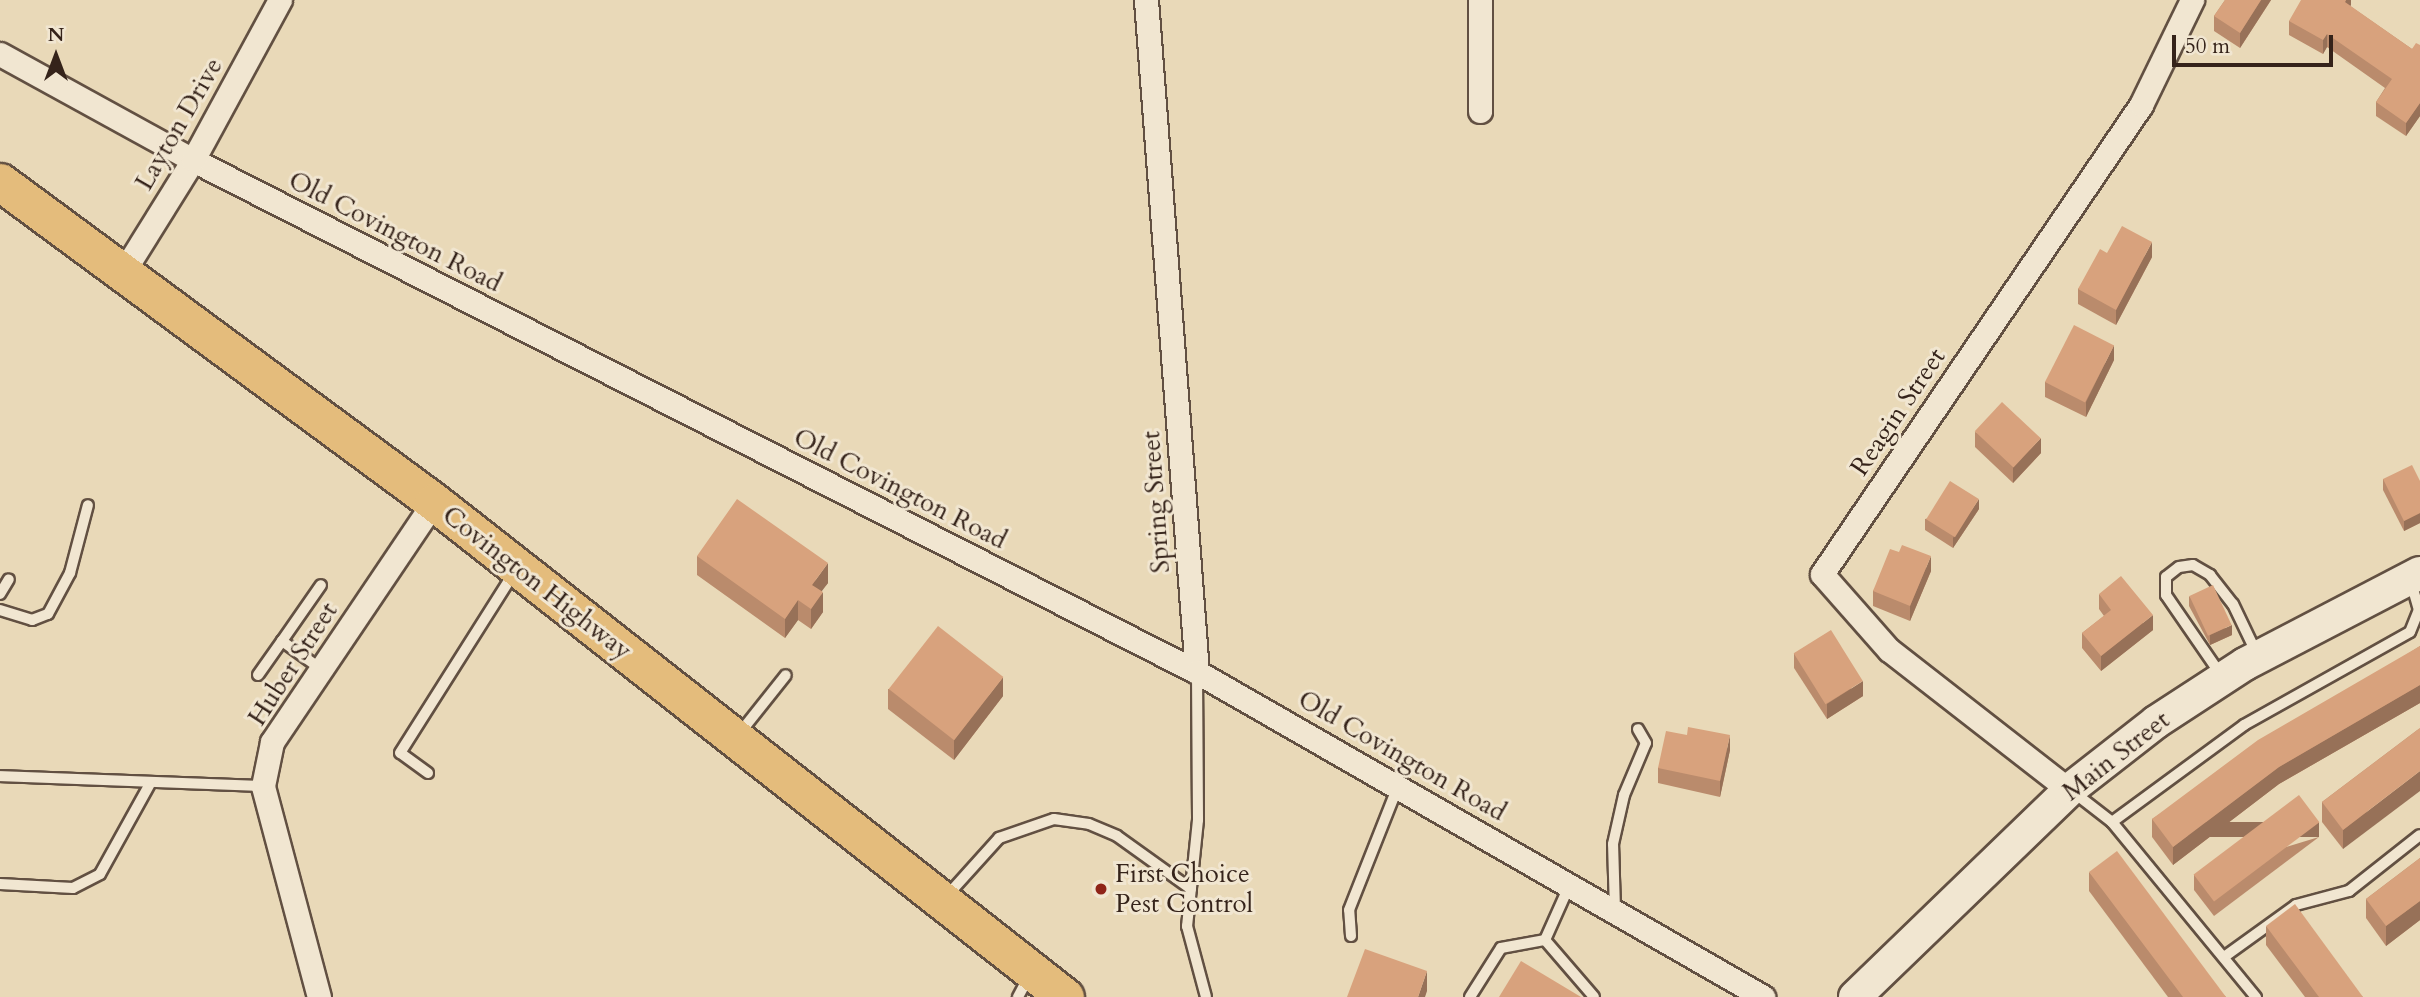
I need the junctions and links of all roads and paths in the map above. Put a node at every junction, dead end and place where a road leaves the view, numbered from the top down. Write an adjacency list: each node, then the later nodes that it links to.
1 (281, 0): 7 (street, Layton Drive)
2 (1146, 0): 21 (street, Spring Street)
3 (1480, 0): 6 (street)
4 (2192, 0): 32 (street, Reagin Street)
5 (0, 54): 7 (street, Old Covington Road)
6 (1480, 111)
7 (192, 160): 9 (street, Layton Drive); 21 (street, Old Covington Road)
8 (0, 182): 9 (main road, Covington Highway)
9 (122, 274): 10 (main road, Covington Highway)
10 (434, 502): 12 (main road, Covington Highway); 20 (street, Huber Street)
11 (88, 505): 17 (lane)
12 (518, 568): 26 (main road, Covington Highway); 27 (lane)
13 (2415, 576): 19 (main road, Main Street); 33 (lane)
14 (9, 579): 16 (lane)
15 (321, 585): 18 (lane)
16 (0, 594)
17 (0, 610)
18 (282, 641): 20 (lane); 22 (lane)
19 (2259, 657): 24 (main road, Main Street); 24 (lane)
20 (321, 669): 30 (street, Huber Street)
21 (1197, 672): 31 (street, Old Covington Road); 37 (lane, Spring Street)
22 (258, 675)
23 (786, 676): 26 (lane)
24 (2223, 678): 32 (main road, Main Street)
25 (1638, 729): 39 (lane)
26 (735, 739): 38 (main road, Covington Highway)
27 (428, 773)
28 (0, 776): 29 (lane)
29 (151, 782): 30 (lane); 35 (lane)
30 (263, 786): 45 (street, Huber Street)
31 (1398, 786): 36 (street, Old Covington Road); 40 (lane)
32 (2069, 790): 33 (lane); 50 (main road, Main Street)
33 (2112, 822): 42 (lane)
34 (2420, 835): 42 (lane)
35 (0, 884)
36 (1570, 884): 39 (street, Old Covington Road); 41 (lane)
37 (1191, 889): 38 (lane); 46 (lane, Spring Street)
38 (943, 900): 43 (main road, Covington Highway)
39 (1615, 910): 49 (street, Old Covington Road)
40 (1351, 936)
41 (1545, 940): 47 (lane); 48 (lane)
42 (2224, 957): 51 (lane)
43 (1025, 984): 44 (main road, Covington Highway)
44 (1063, 996)
45 (319, 997)
46 (1206, 997)
47 (1470, 997)
48 (1594, 997)
49 (1763, 997)
50 (1855, 997)
51 (2256, 997)

